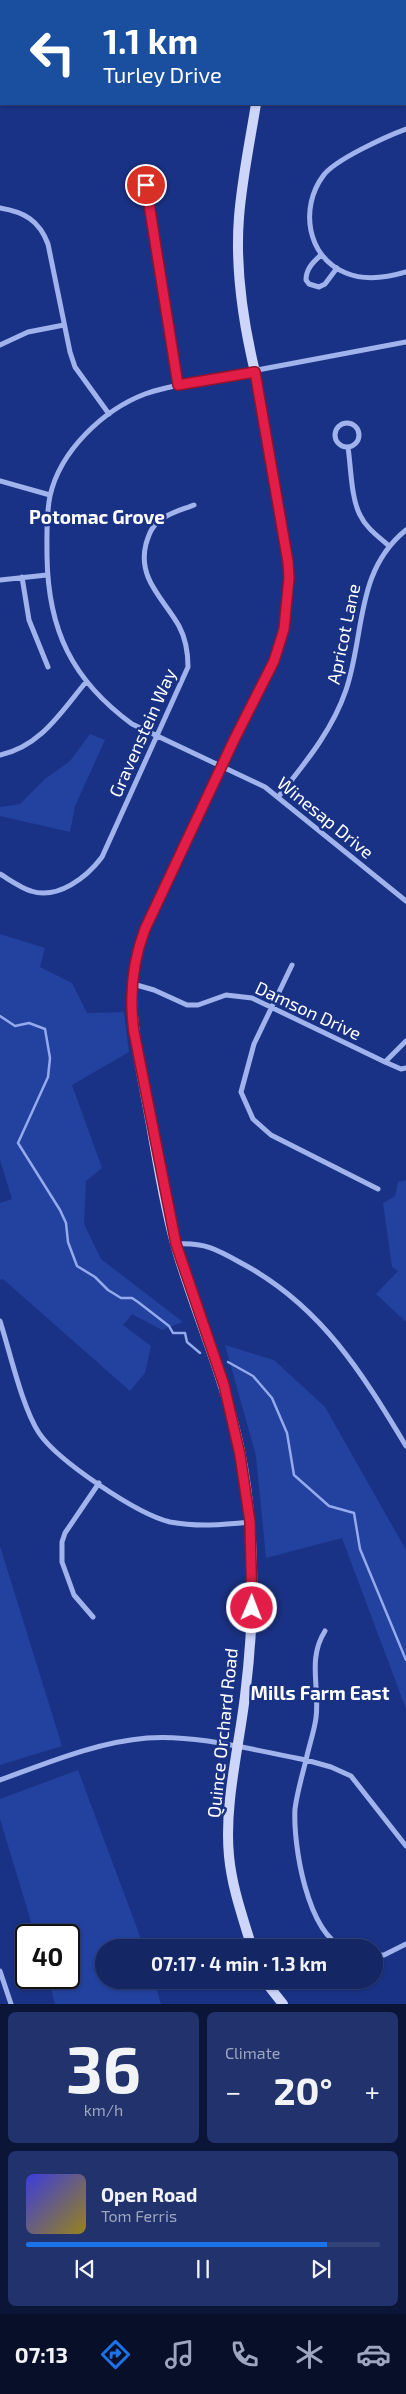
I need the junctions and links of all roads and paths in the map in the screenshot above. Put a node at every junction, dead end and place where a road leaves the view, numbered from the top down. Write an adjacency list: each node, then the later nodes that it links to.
1 (256, 105): 11 (street, Quince Orchard Road)
2 (406, 129): 5 (street)
3 (146, 185): 12 (street)
4 (0, 208): 8 (street)
5 (321, 254): 6 (street); 6 (street)
6 (337, 268): 7 (street)
7 (406, 272)
8 (64, 325): 10 (street); 13 (street)
9 (406, 342): 11 (street, Winesap Drive)
10 (0, 345)
11 (255, 372): 12 (street, Winesap Drive); 27 (street, Quince Orchard Road)
12 (178, 385): 13 (street, Winesap Drive)
13 (109, 414): 16 (street, Winesap Drive)
14 (348, 447): 14 (street); 19 (street)
15 (0, 481): 16 (street)
16 (50, 496): 20 (street, Winesap Drive)
17 (194, 505): 25 (street, Gravenstein Way)
18 (406, 530): 19 (street, Apricot Lane)
19 (389, 546): 28 (street, Apricot Lane)
20 (47, 575): 21 (street); 24 (street, Winesap Drive)
21 (22, 577): 22 (street); 23 (street)
22 (0, 580)
23 (48, 667)
24 (86, 682): 25 (street, Winesap Drive); 26 (street)
25 (157, 736): 27 (street, Winesap Drive); 29 (street, Gravenstein Way)
26 (0, 755)
27 (222, 765): 28 (street, Winesap Drive); 32 (street, Quince Orchard Road)
28 (279, 796): 30 (street, Winesap Drive)
29 (0, 874)
30 (406, 901)
31 (292, 964): 33 (street)
32 (132, 984): 33 (street, Damson Drive); 38 (street, Quince Orchard Road)
33 (272, 1006): 35 (street, Damson Drive); 37 (street)
34 (406, 1041): 35 (street)
35 (385, 1062): 36 (street, Damson Drive)
36 (406, 1068)
37 (378, 1188)
38 (176, 1244): 40 (street); 42 (street, Quince Orchard Road)
39 (0, 1321): 41 (street)
40 (406, 1446)
41 (99, 1483): 42 (street); 43 (street)
42 (250, 1522): 45 (street, Quince Orchard Road)
43 (93, 1617)
44 (325, 1631): 46 (street)
45 (239, 1747): 46 (street); 47 (street); 49 (street, Quince Orchard Road)
46 (306, 1760): 48 (street); 50 (street)
47 (0, 1780)
48 (406, 1846)
49 (249, 1939)
50 (331, 1939)
51 (406, 1944): 52 (street)
52 (383, 1955)
53 (0, 1971): 55 (street)
54 (271, 1989): 56 (street)
55 (12, 2004)
56 (283, 2004)

